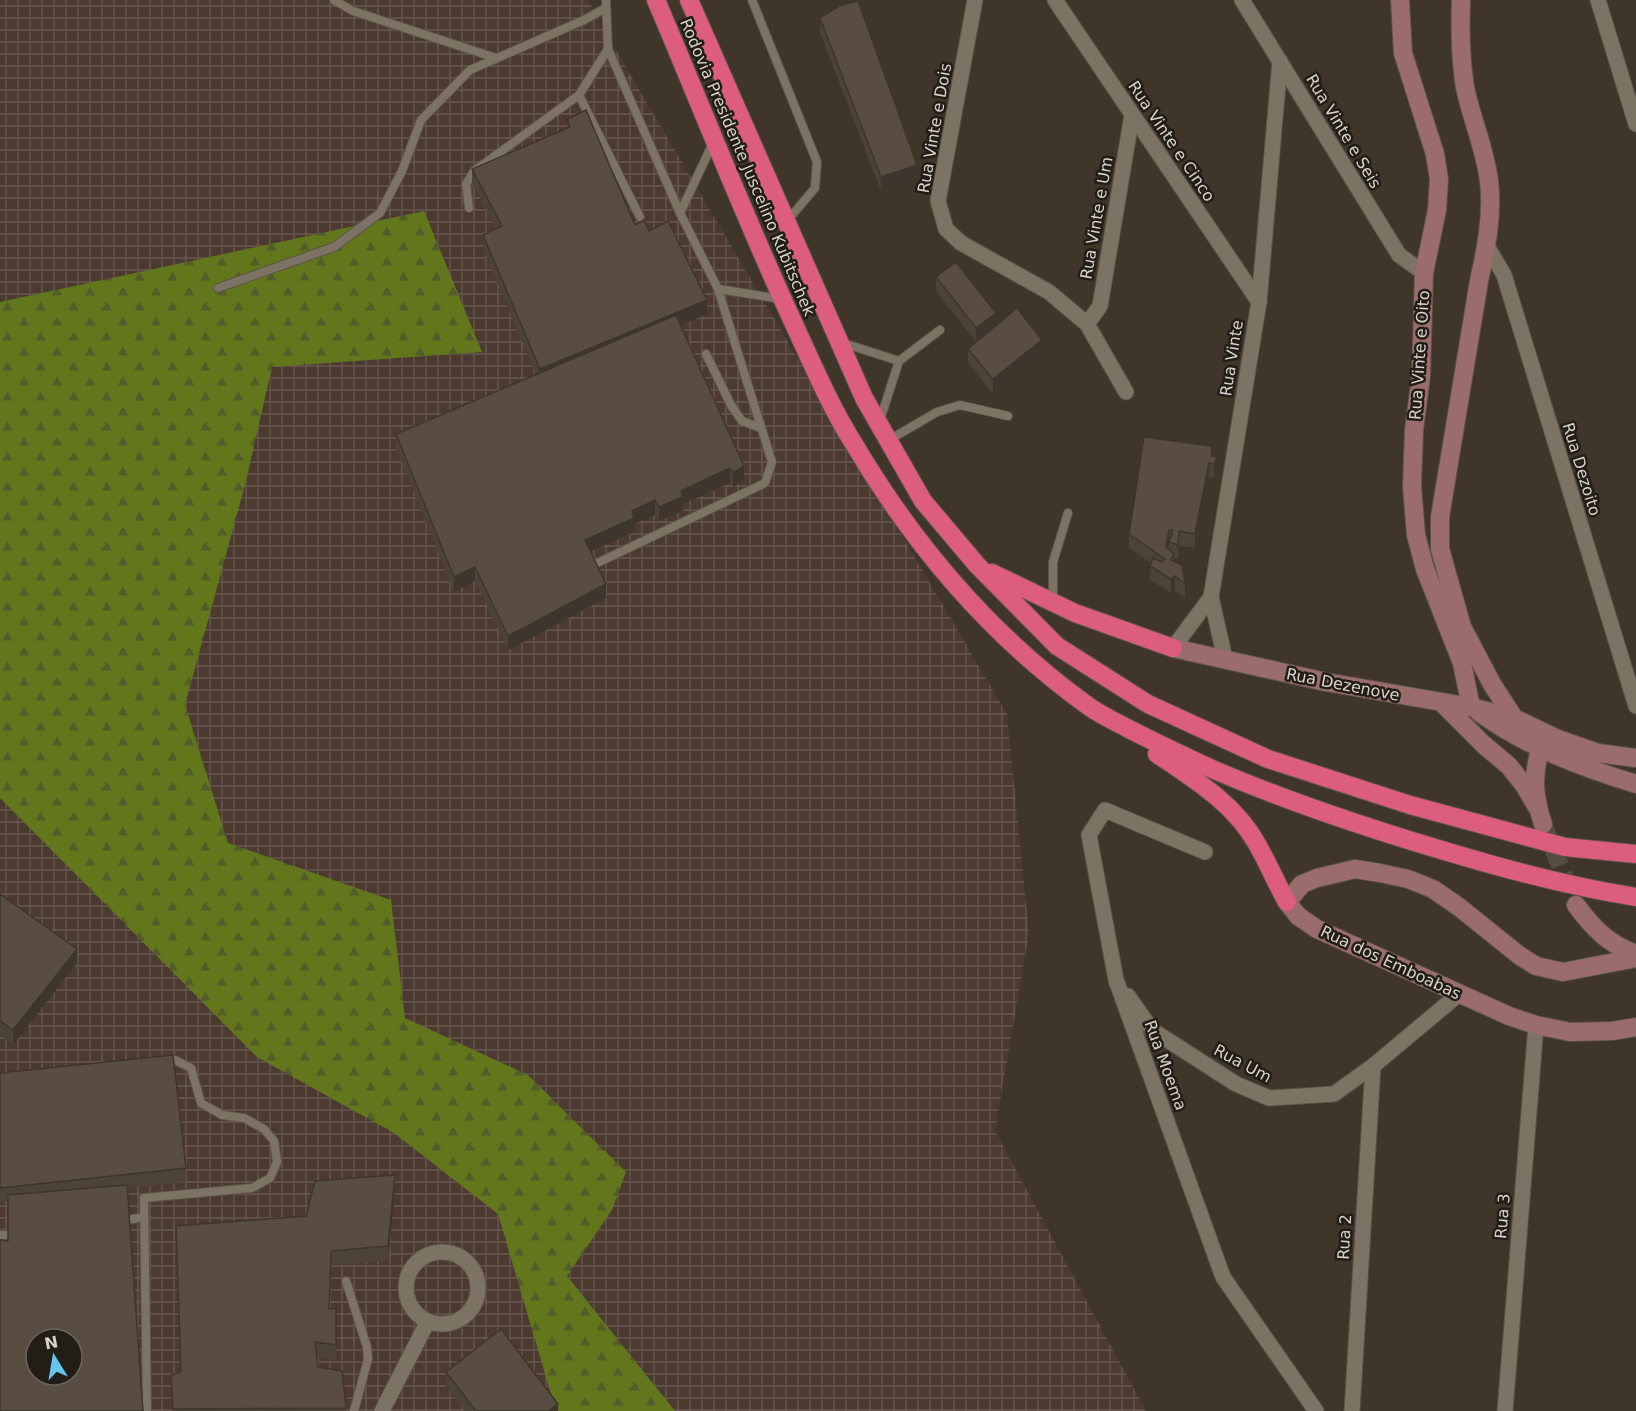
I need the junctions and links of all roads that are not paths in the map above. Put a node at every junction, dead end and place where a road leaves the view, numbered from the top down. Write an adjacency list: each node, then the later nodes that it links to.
1 (334, 0): 13 (lane)
2 (656, 0): 18 (highway, Rodovia Presidente Juscelino Kubitschek)
3 (688, 0): 22 (highway, Rodovia Presidente Juscelino Kubitschek)
4 (752, 0): 22 (lane)
5 (975, 0): 29 (street, Rua Vinte e Dois)
6 (1055, 0): 16 (street, Rua Vinte e Cinco)
7 (1242, 0): 14 (street, Rua Vinte e Seis)
8 (1400, 0): 24 (main road, Rua Vinte e Oito)
9 (1461, 0): 23 (main road)
10 (1598, 0): 17 (street)
11 (606, 4): 12 (lane); 13 (lane)
12 (608, 49): 15 (lane); 20 (lane)
13 (496, 58): 25 (lane)
14 (1280, 60): 24 (street, Rua Vinte e Seis); 28 (street, Rua Vinte)
15 (579, 95): 19 (lane); 21 (lane)
16 (1132, 115): 28 (street, Rua Vinte e Cinco); 29 (street, Rua Vinte e Um)
17 (1636, 124)
18 (715, 139): 20 (lane); 27 (highway, Rodovia Presidente Juscelino Kubitschek)
19 (469, 208)
20 (680, 213): 26 (lane)
21 (640, 217)
22 (786, 222): 31 (highway, Rodovia Presidente Juscelino Kubitschek)
23 (1487, 246): 46 (street, Rua Dezoito); 49 (main road)
24 (1424, 273): 47 (main road, Rua Vinte e Oito)
25 (218, 288)
26 (718, 289): 27 (lane); 36 (lane)
27 (782, 299): 48 (highway, Rodovia Presidente Juscelino Kubitschek)
28 (1259, 302): 41 (street, Rua Vinte)
29 (1087, 324): 34 (street, Rua Vinte e Dois)
30 (940, 330): 33 (lane)
31 (839, 342): 33 (lane); 37 (highway, Rodovia Presidente Juscelino Kubitschek)
32 (706, 354): 36 (lane)
33 (899, 361): 37 (lane)
34 (1126, 392)
35 (1008, 416): 37 (lane)
36 (761, 428): 40 (lane)
37 (884, 433): 39 (highway, Rodovia Presidente Juscelino Kubitschek)
38 (1068, 513): 42 (lane)
39 (977, 565): 42 (highway); 54 (highway, Rodovia Presidente Juscelino Kubitschek)
40 (591, 566)
41 (1211, 597): 43 (street, Rua Vinte); 44 (street)
42 (1053, 603): 43 (highway)
43 (1173, 648): 44 (main road, Rua Dezenove)
44 (1225, 660): 45 (main road, Rua Dezenove)
45 (1441, 702): 47 (main road, Rua Dezenove); 50 (main road)
46 (1636, 706)
47 (1471, 707): 49 (main road, Rua Dezenove); 50 (main road)
48 (1094, 710): 55 (highway, Rodovia Presidente Juscelino Kubitschek); 56 (highway)
49 (1514, 718): 51 (main road, Rua Dezenove)
50 (1540, 750): 52 (main road)
51 (1636, 758)
52 (1636, 784)
53 (1205, 852): 59 (street, Rua Moema)
54 (1636, 854)
55 (1636, 897)
56 (1287, 902): 58 (main road); 60 (main road, Rua dos Emboabas)
57 (1576, 905): 58 (main road)
58 (1636, 956)
59 (1116, 980): 64 (street, Rua Um); 72 (street, Rua Moema)
60 (1459, 994): 61 (main road, Rua dos Emboabas); 64 (street, Rua Um)
61 (1536, 1025): 62 (main road, Rua dos Emboabas); 74 (street, Rua 3)
62 (1636, 1027)
63 (152, 1062): 65 (lane)
64 (1372, 1066): 73 (street, Rua 2)
65 (143, 1217): 66 (lane); 69 (lane)
66 (128, 1220)
67 (346, 1281): 70 (lane)
68 (428, 1321): 68 (street); 71 (street)
69 (147, 1411)
70 (354, 1411)
71 (382, 1411)
72 (1316, 1411)
73 (1352, 1411)
74 (1505, 1411)

